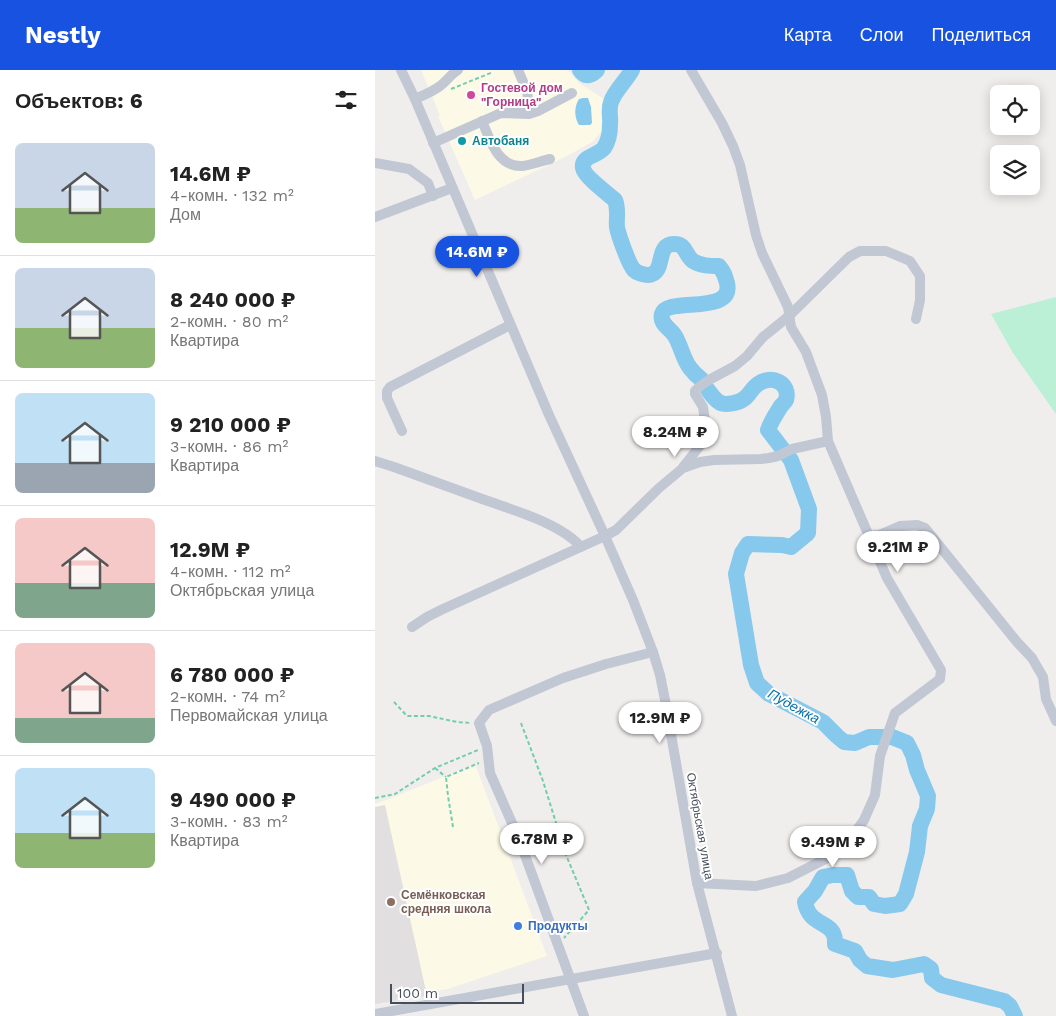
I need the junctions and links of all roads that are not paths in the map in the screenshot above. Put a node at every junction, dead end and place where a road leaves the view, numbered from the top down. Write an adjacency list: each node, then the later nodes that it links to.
1 (401, 70): 6 (street, Октябрьская улица)
2 (458, 70): 6 (street)
3 (518, 70): 7 (street)
4 (691, 70): 15 (street)
5 (572, 92): 7 (street)
6 (415, 99): 9 (street, Октябрьская улица)
7 (501, 113): 8 (street)
8 (482, 122): 9 (street); 10 (street)
9 (433, 142): 12 (street, Октябрьская улица)
10 (550, 159)
11 (375, 163): 13 (street)
12 (452, 188): 13 (street); 17 (street, Октябрьская улица)
13 (433, 196): 14 (street)
14 (375, 218)
15 (789, 316): 16 (street); 19 (street); 21 (street)
16 (916, 319)
17 (510, 325): 18 (street); 22 (street, Октябрьская улица)
18 (402, 431)
19 (828, 441): 21 (street); 23 (street)
20 (375, 461): 24 (street)
21 (683, 468): 22 (street)
22 (605, 536): 24 (street); 26 (street, Октябрьская улица)
23 (869, 536): 27 (street); 28 (street)
24 (581, 547): 25 (street)
25 (411, 628)
26 (653, 652): 28 (street, Октябрьская улица); 30 (street)
27 (1056, 721)
28 (697, 883): 29 (street, Октябрьская улица)
29 (717, 953): 30 (street); 33 (street, Октябрьская улица)
30 (570, 980): 31 (street); 32 (street)
31 (375, 1014)
32 (583, 1016)
33 (733, 1016)

